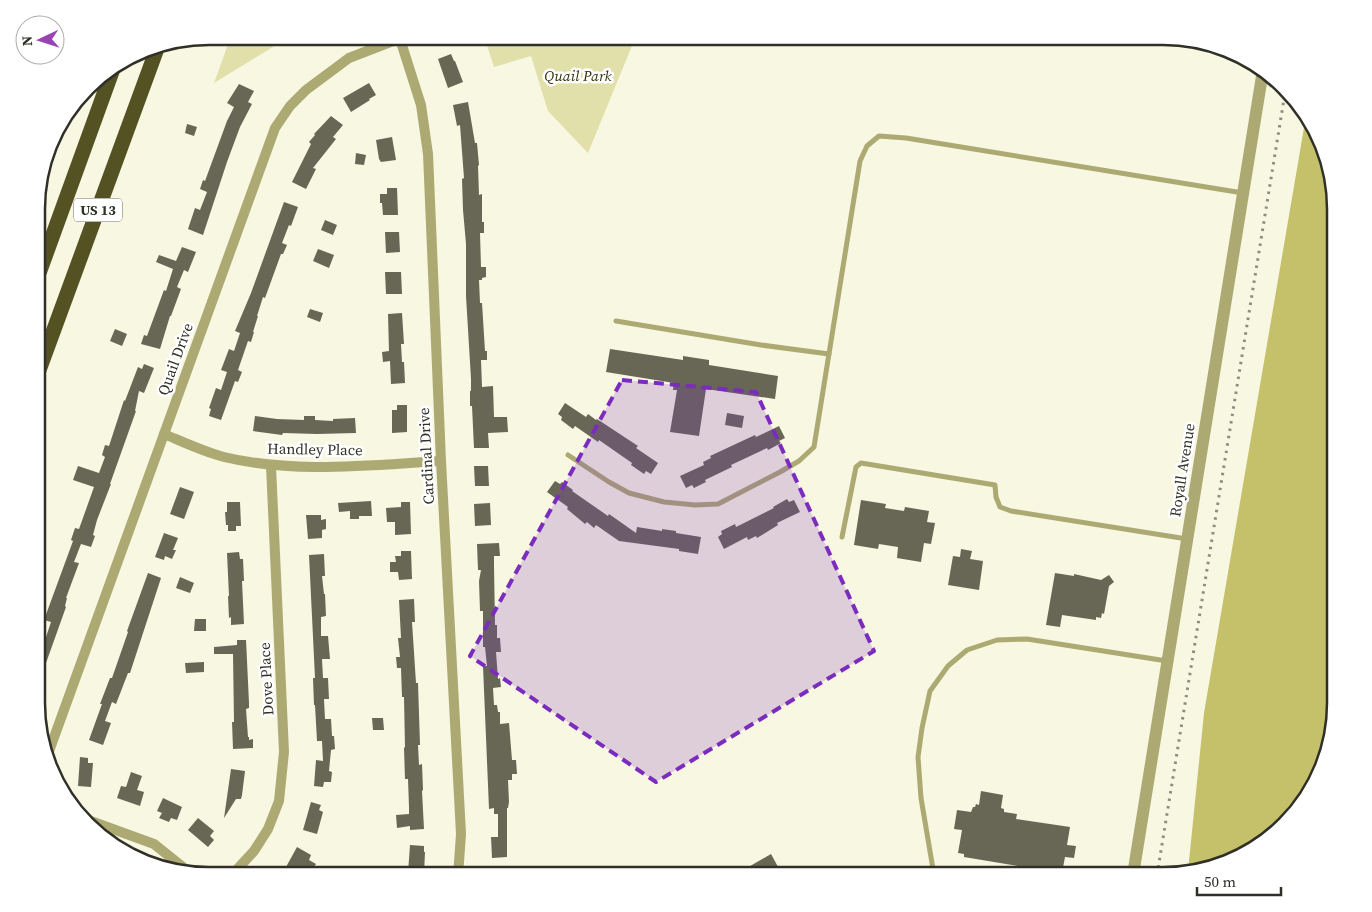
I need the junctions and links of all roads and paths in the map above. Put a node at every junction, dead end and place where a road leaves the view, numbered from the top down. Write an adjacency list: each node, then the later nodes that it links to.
1 (384, 45): 11 (street, Quail Drive)
2 (405, 45): 13 (street, Cardinal Drive)
3 (155, 55): 9 (highway, US 13)
4 (1262, 78): 6 (street, Royall Avenue)
5 (107, 81): 7 (highway, US 13)
6 (1243, 193): 10 (lane); 16 (street, Royall Avenue)
7 (45, 256)
8 (616, 321): 10 (lane)
9 (45, 354)
10 (830, 354): 12 (lane)
11 (164, 434): 14 (street, Handley Place); 18 (street, Quail Drive)
12 (568, 455)
13 (441, 461): 14 (street, Handley Place); 22 (street, Cardinal Drive)
14 (271, 466): 21 (street, Dove Place)
15 (842, 537): 16 (lane)
16 (1188, 539): 17 (street, Royall Avenue)
17 (1168, 661): 23 (lane); 24 (street, Royall Avenue)
18 (51, 745)
19 (99, 824): 20 (street)
20 (179, 864)
21 (239, 867)
22 (458, 867)
23 (932, 867)
24 (1134, 867)

